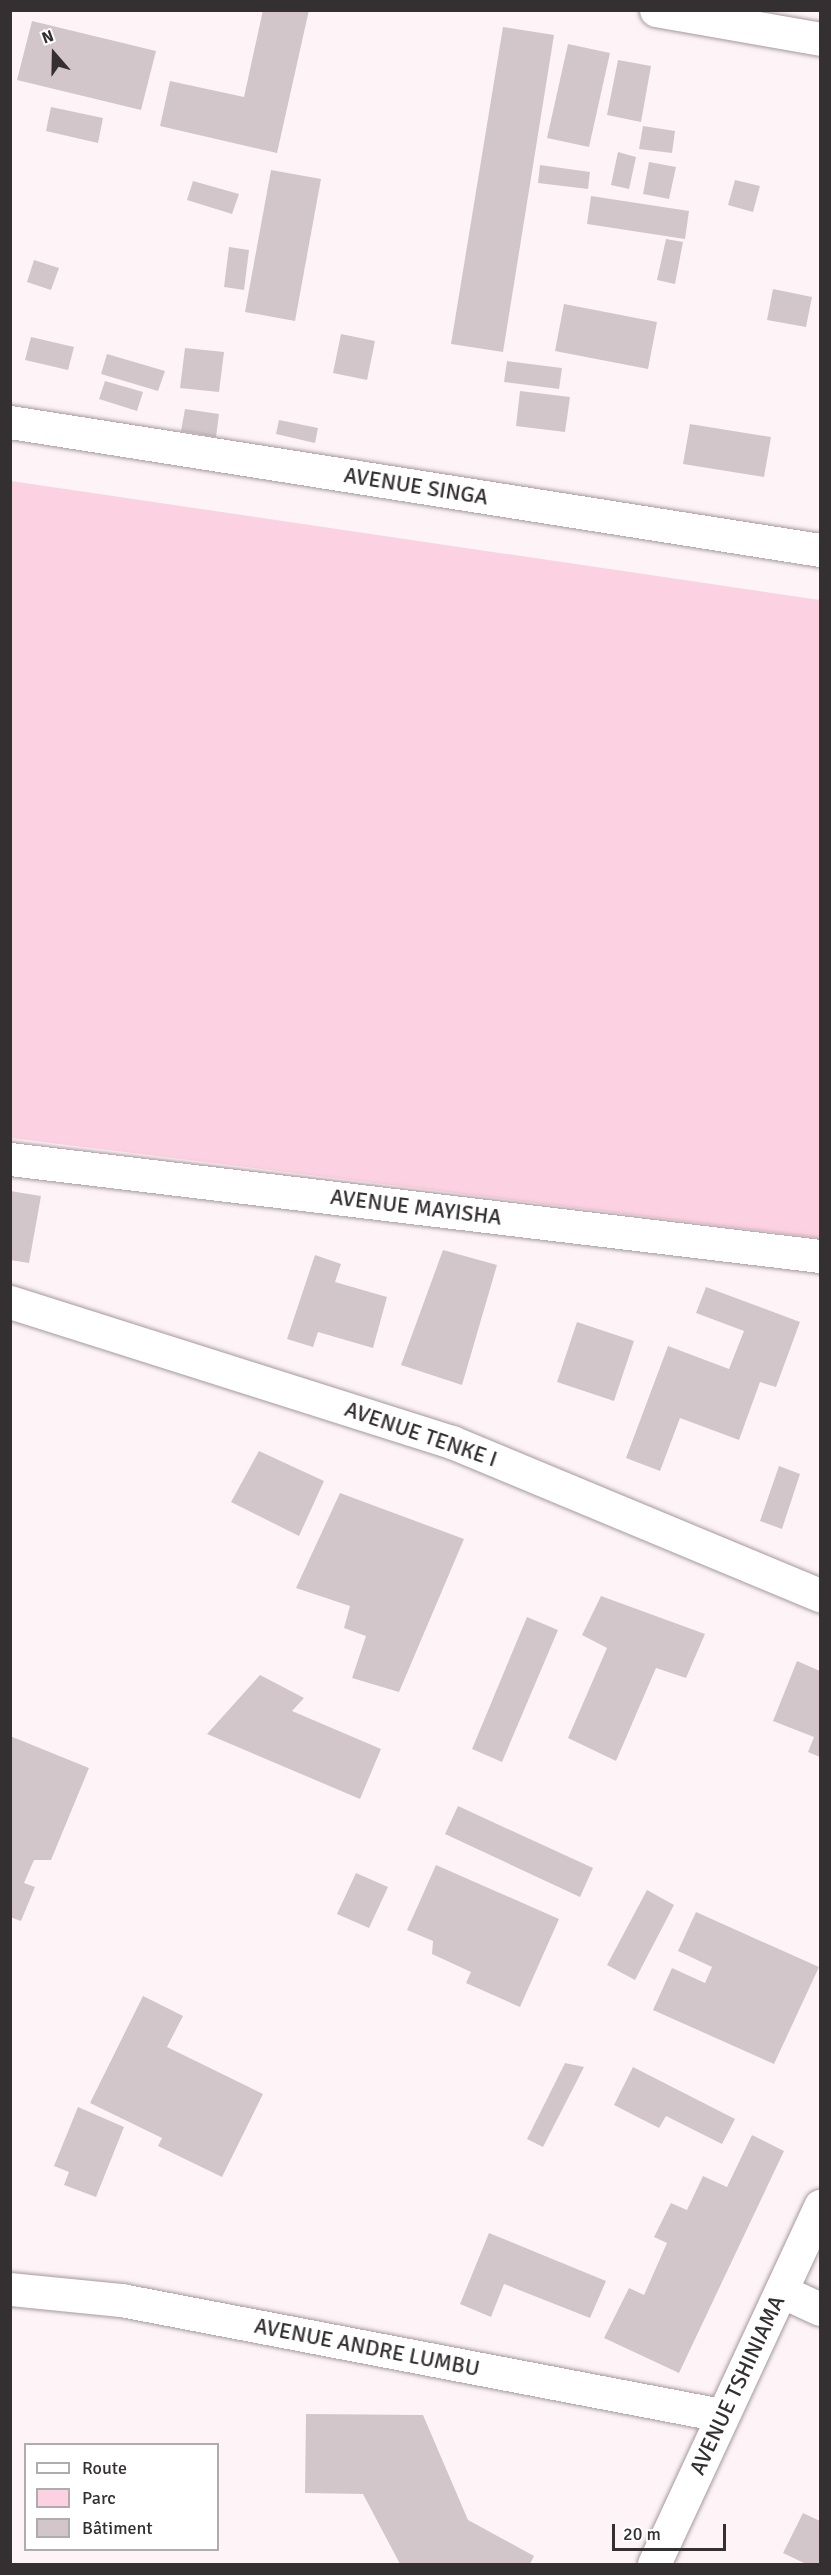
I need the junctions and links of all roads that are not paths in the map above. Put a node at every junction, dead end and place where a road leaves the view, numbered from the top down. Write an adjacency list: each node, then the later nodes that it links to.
1 (656, 10): 2 (street)
2 (820, 39)
3 (10, 422): 4 (street, AVENUE SINGA)
4 (820, 550)
5 (10, 1159): 6 (street, AVENUE MAYISHA)
6 (820, 1256)
7 (10, 1302): 8 (street, AVENUE TENKE I)
8 (820, 1595)
9 (820, 2206): 11 (street, AVENUE TSHINIAMA)
10 (10, 2289): 13 (street, AVENUE ANDRE LUMBU)
11 (781, 2291): 12 (street); 13 (street, AVENUE TSHINIAMA)
12 (820, 2309)
13 (721, 2415): 14 (street, AVENUE TSHINIAMA)
14 (654, 2565)

